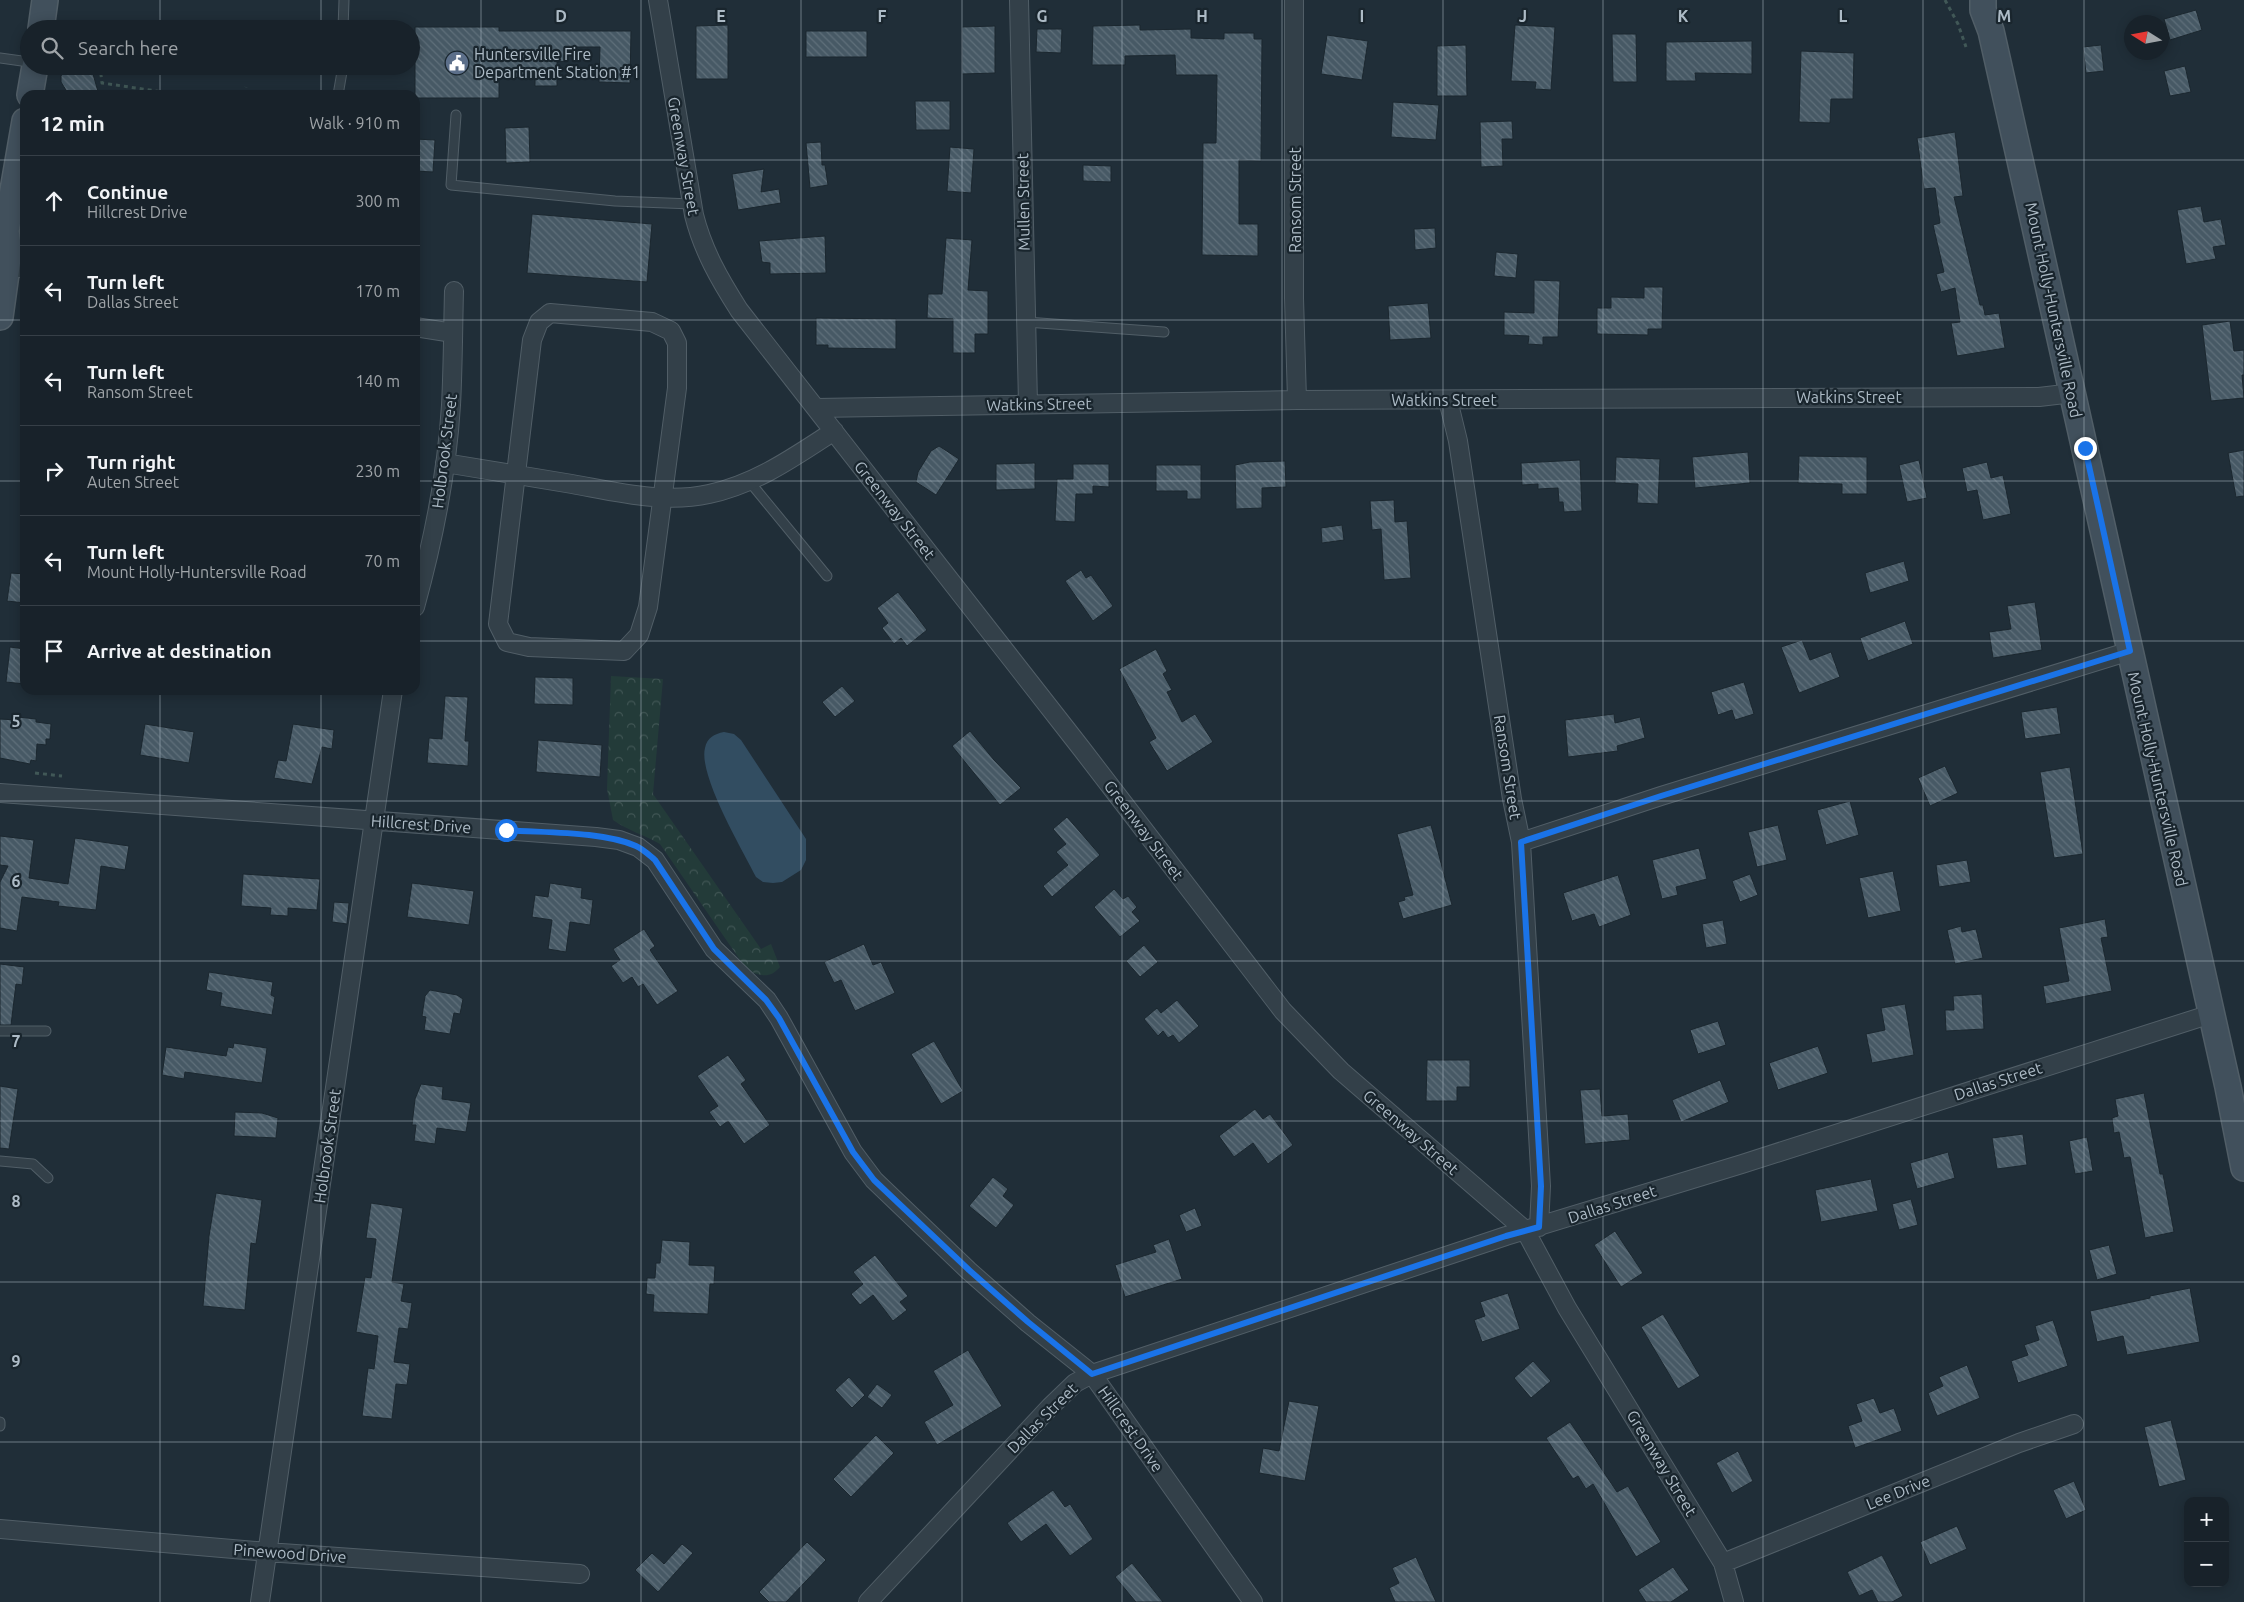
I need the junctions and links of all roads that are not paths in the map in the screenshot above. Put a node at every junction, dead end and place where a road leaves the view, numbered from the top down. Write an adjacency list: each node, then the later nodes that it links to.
1 (46, 0): 7 (main road)
2 (344, 0): 8 (lane)
3 (658, 0): 17 (street, Greenway Street)
4 (1019, 0): 21 (street, Mullen Street)
5 (1294, 0): 26 (street, Ransom Street)
6 (1980, 3): 25 (main road, Mount Holly-Huntersville Road)
7 (43, 20)
8 (344, 20)
9 (0, 58): 10 (lane)
10 (20, 61)
11 (33, 75): 13 (main road)
12 (341, 75): 14 (lane)
13 (31, 90)
14 (339, 90)
15 (456, 115): 17 (lane)
16 (20, 158): 18 (main road)
17 (692, 204): 29 (street, Greenway Street)
18 (8, 248): 20 (main road)
19 (454, 292): 24 (street, Holbrook Street)
20 (0, 317)
21 (1026, 322): 23 (lane); 28 (street, Mullen Street)
22 (420, 328): 24 (street)
23 (1164, 332)
24 (453, 333): 31 (street, Holbrook Street)
25 (2073, 393): 27 (street, Watkins Street); 37 (main road, Mount Holly-Huntersville Road)
26 (1297, 400): 27 (street, Watkins Street); 28 (street, Watkins Street)
27 (1448, 400): 41 (street, Ransom Street)
28 (1028, 404): 29 (street, Watkins Street)
29 (816, 408): 30 (street, Greenway Street)
30 (834, 431): 33 (street); 48 (street, Greenway Street)
31 (445, 463): 32 (street); 36 (street, Holbrook Street)
32 (517, 475): 34 (street); 34 (street); 34 (street)
33 (749, 481): 34 (street); 35 (lane)
34 (663, 497)
35 (827, 576)
36 (420, 587)
37 (2130, 651): 41 (street); 42 (main road, Mount Holly-Huntersville Road)
38 (392, 695): 40 (street, Holbrook Street)
39 (0, 793): 40 (street, Hillcrest Drive)
40 (374, 820): 49 (street, Hillcrest Drive); 52 (street, Holbrook Street)
41 (1521, 842): 48 (street, Ransom Street)
42 (2211, 1014): 46 (main road, Mount Holly-Huntersville Road); 48 (street, Dallas Street)
43 (46, 1031): 44 (lane)
44 (0, 1032)
45 (0, 1161): 47 (lane)
46 (2244, 1168)
47 (48, 1178)
48 (1532, 1229): 49 (street, Dallas Street); 53 (street, Greenway Street)
49 (1092, 1374): 56 (street, Dallas Street); 57 (street, Hillcrest Drive)
50 (2074, 1424): 53 (street, Lee Drive)
51 (0, 1529): 52 (street, Pinewood Drive)
52 (267, 1552): 54 (street, Pinewood Drive); 55 (street, Holbrook Street)
53 (1722, 1563): 58 (street, Greenway Street)
54 (580, 1574)
55 (260, 1602)
56 (868, 1602)
57 (1253, 1602)
58 (1734, 1602)

